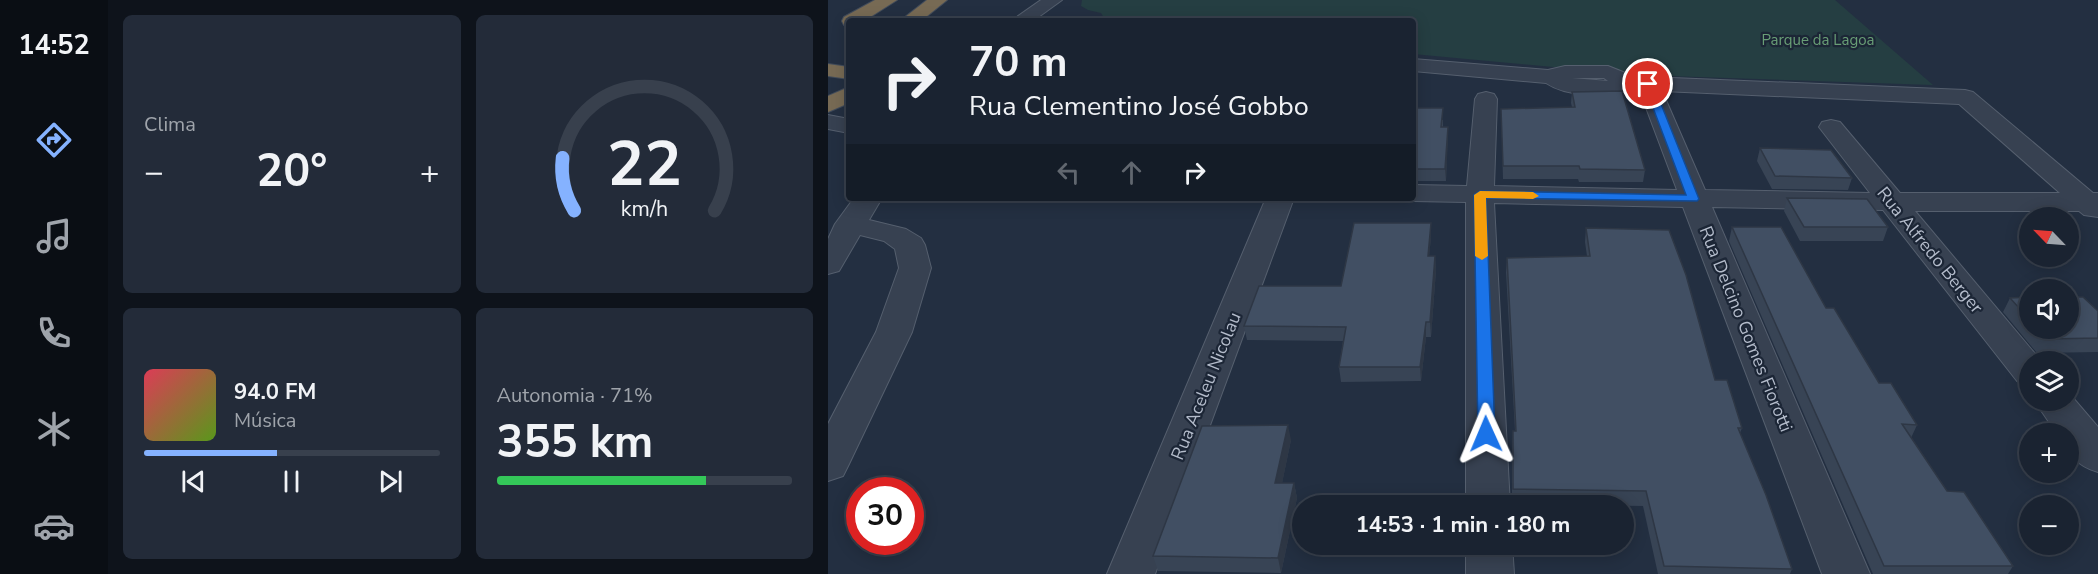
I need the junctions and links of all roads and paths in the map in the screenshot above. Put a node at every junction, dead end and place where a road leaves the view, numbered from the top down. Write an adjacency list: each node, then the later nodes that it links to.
1 (888, 0): 4 (highway)
2 (938, 0): 5 (highway)
3 (1053, 0): 6 (street)
4 (856, 18)
5 (913, 18)
6 (1025, 18)
7 (1416, 65): 10 (street)
8 (828, 70): 9 (highway)
9 (846, 73)
10 (1635, 82): 17 (street, Rua Delcino Gomes Fiorotti); 20 (street)
11 (846, 96): 13 (highway)
12 (1486, 99): 16 (street)
13 (828, 105)
14 (1831, 127): 19 (street, Rua Alfredo Berger)
15 (1416, 193): 16 (street)
16 (1480, 195): 17 (street); 27 (street)
17 (1693, 199): 19 (street); 31 (street, Rua Delcino Gomes Fiorotti)
18 (1279, 201): 29 (street, Rua Aceleu Nicolau)
19 (1890, 202): 20 (street); 23 (street, Rua Alfredo Berger)
20 (2094, 205)
21 (859, 211): 22 (street); 26 (street)
22 (828, 264)
23 (2019, 359)
24 (2062, 411): 25 (street)
25 (2098, 456)
26 (828, 464)
27 (1488, 495)
28 (1489, 555): 30 (street)
29 (1131, 574)
30 (1490, 574)
31 (1846, 574)

